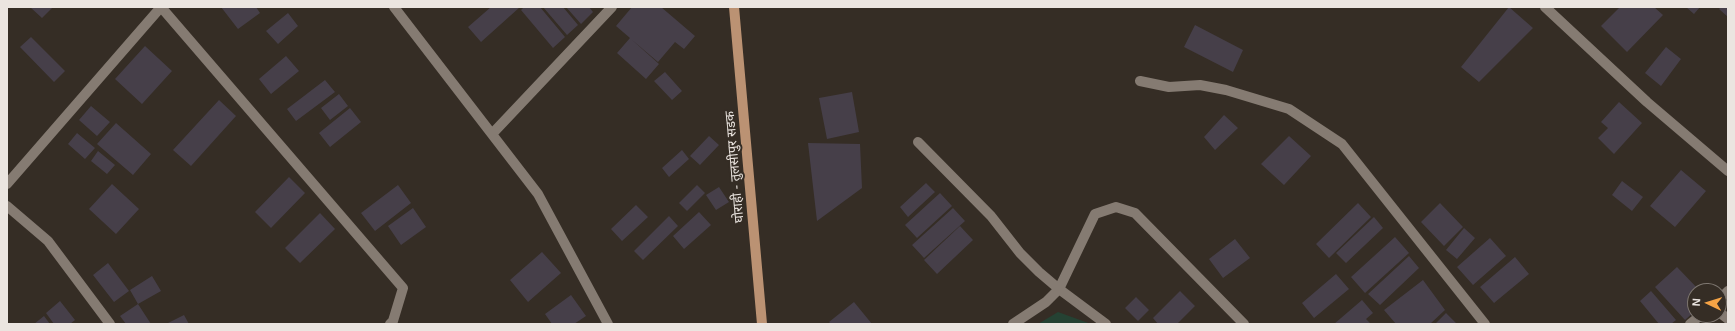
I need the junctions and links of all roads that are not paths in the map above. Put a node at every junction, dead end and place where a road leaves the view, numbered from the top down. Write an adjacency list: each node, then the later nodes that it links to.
1 (161, 7): 10 (street); 14 (street)
2 (394, 7): 7 (street)
3 (612, 7): 7 (street)
4 (734, 7): 16 (main road, घोराही - तुलसीपुर सडक)
5 (1545, 7): 9 (street)
6 (1140, 81): 20 (street)
7 (492, 134): 15 (street)
8 (918, 142): 12 (street)
9 (1728, 171)
10 (7, 184)
11 (7, 206): 13 (street)
12 (1059, 289): 17 (street); 18 (street); 19 (street)
13 (110, 324)
14 (390, 324)
15 (608, 324)
16 (762, 324)
17 (1013, 324)
18 (1106, 324)
19 (1244, 324)
20 (1486, 324)

